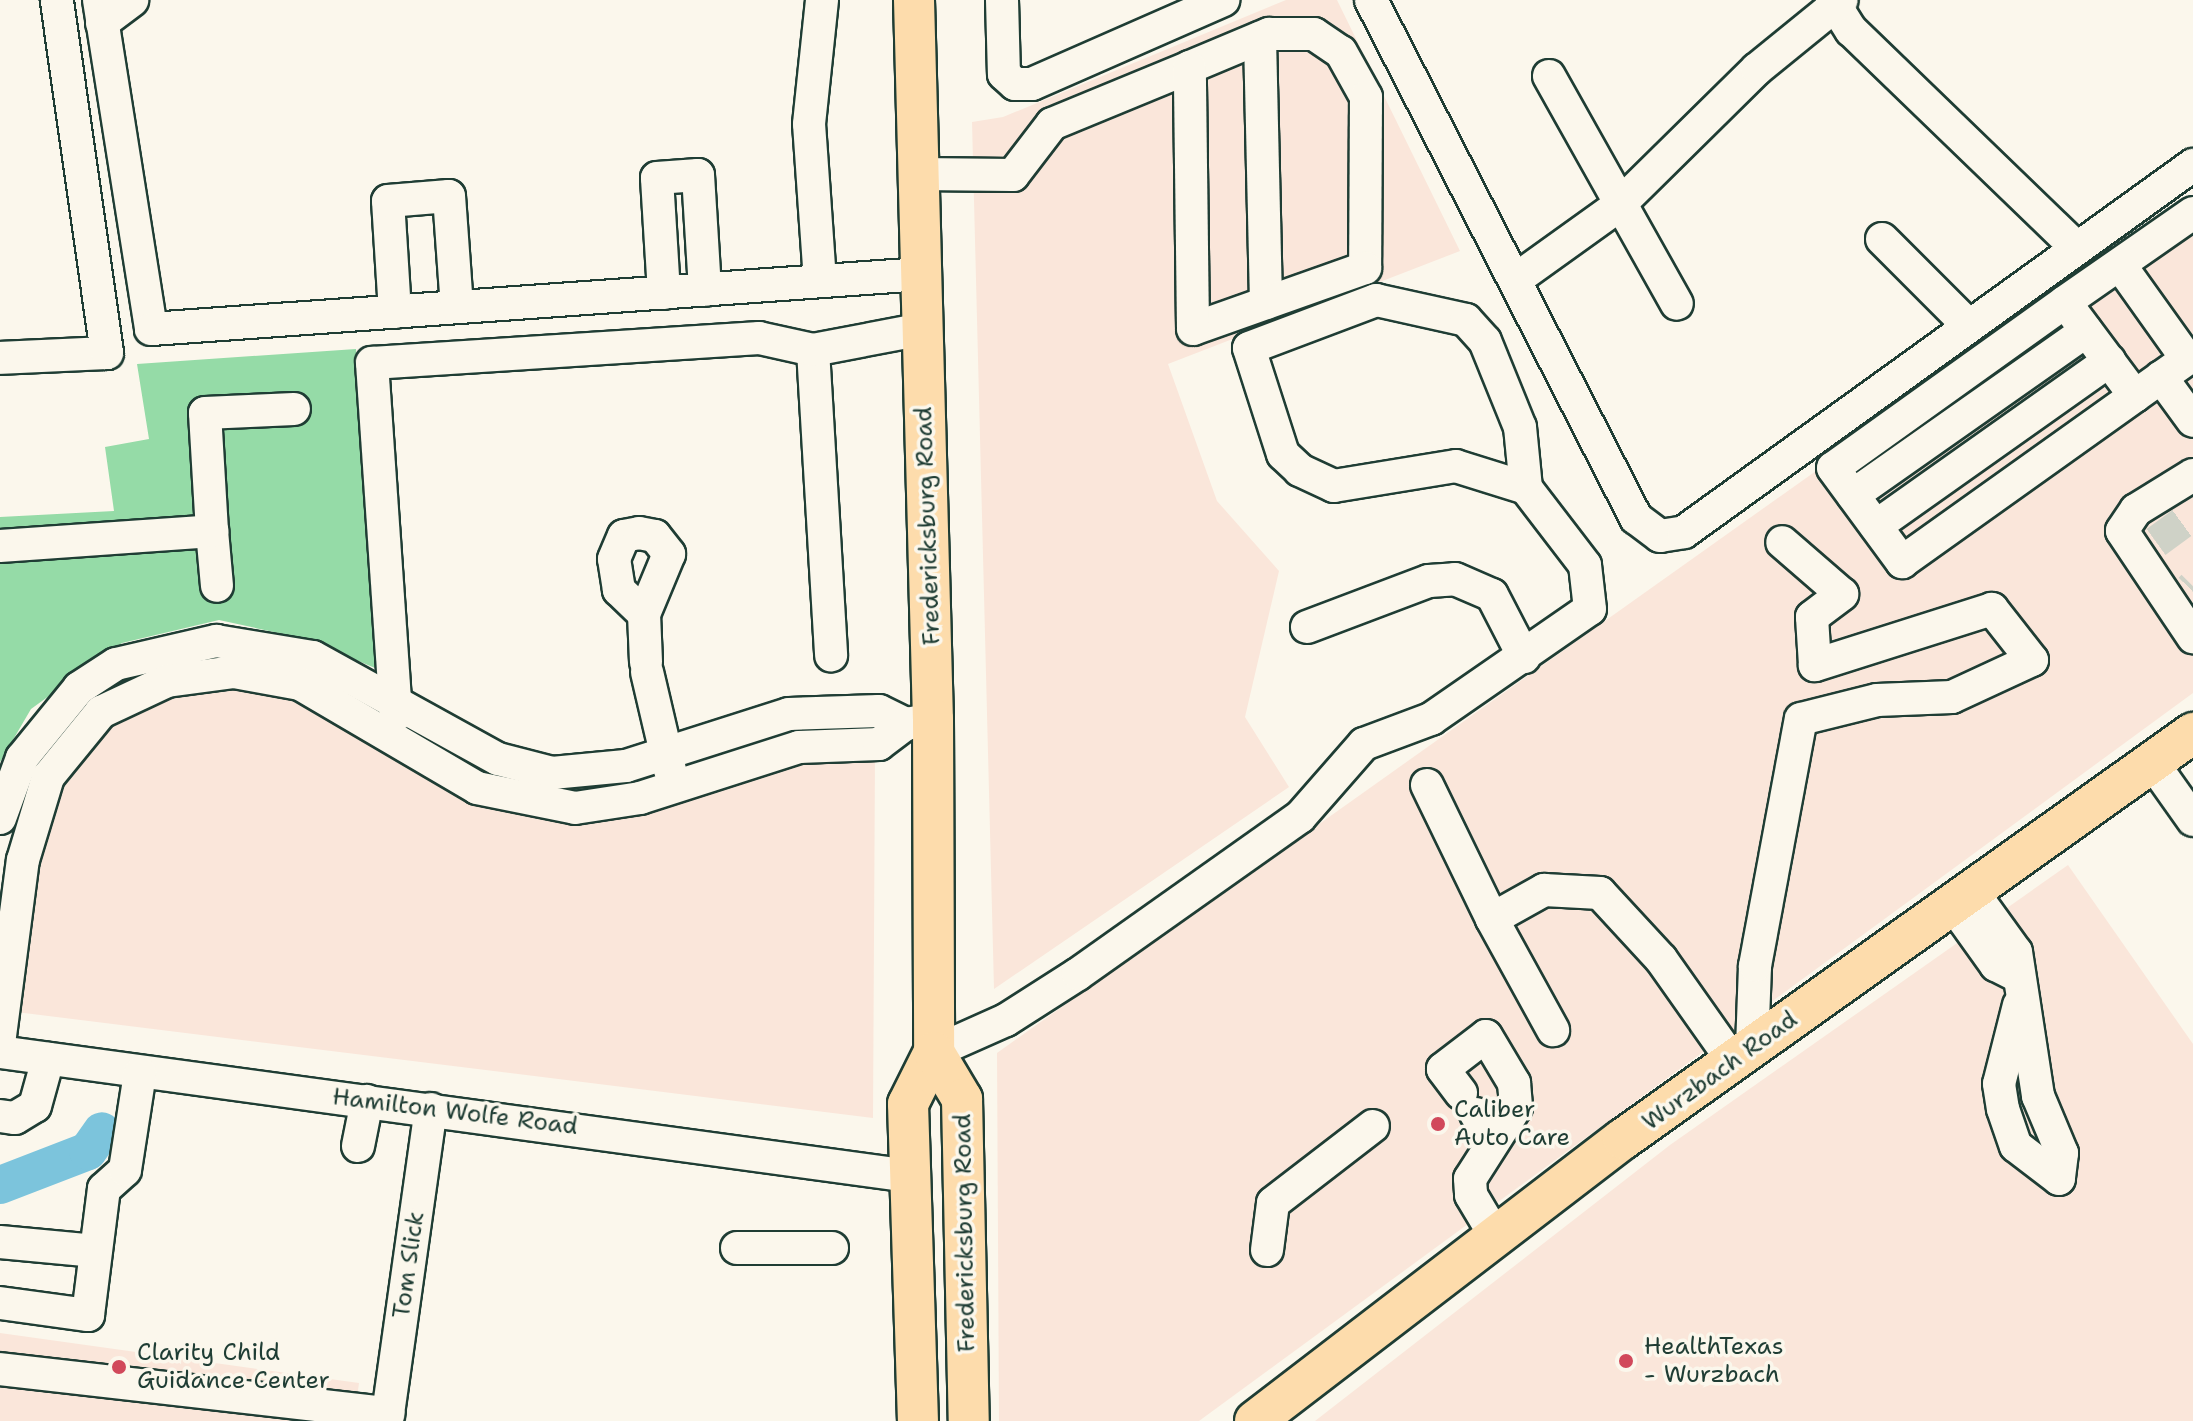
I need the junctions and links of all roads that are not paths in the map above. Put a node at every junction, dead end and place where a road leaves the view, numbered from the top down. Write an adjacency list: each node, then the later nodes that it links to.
1 (57, 0): 34 (street)
2 (132, 0): 9 (street)
3 (822, 0): 22 (street)
4 (914, 0): 14 (main road, Fredericksburg Road)
5 (1002, 0): 8 (street)
6 (1371, 0): 21 (street)
7 (1836, 2): 15 (street); 18 (street)
8 (1204, 4)
9 (100, 12): 29 (street)
10 (1260, 38): 11 (street); 26 (street); 26 (street)
11 (1190, 67): 14 (street); 26 (street)
12 (1549, 76): 15 (street)
13 (2193, 165): 18 (street)
14 (919, 174): 20 (main road, Fredericksburg Road)
15 (1618, 206): 21 (street); 27 (street)
16 (2193, 213): 19 (street)
17 (1882, 239): 30 (street)
18 (2076, 247): 30 (street)
19 (2120, 265): 25 (street); 36 (street)
20 (922, 274): 22 (street); 31 (main road, Fredericksburg Road)
21 (1515, 280): 30 (street)
22 (813, 282): 23 (street)
23 (705, 290): 24 (street); 24 (street)
24 (664, 293): 28 (street)
25 (2065, 302): 32 (street); 42 (street)
26 (1266, 303)
27 (1677, 304)
28 (457, 307): 29 (street); 29 (street)
29 (395, 312)
30 (1967, 324)
31 (923, 329): 33 (street); 56 (main road, Fredericksburg Road)
32 (2086, 331): 35 (street); 42 (street)
33 (813, 350): 51 (street); 54 (street)
34 (0, 358)
35 (2109, 361): 37 (street); 43 (street)
36 (2163, 380): 37 (street); 39 (street)
37 (2135, 396): 43 (street)
38 (294, 409): 44 (street)
39 (2193, 421)
40 (2191, 480): 49 (street)
41 (1526, 488): 41 (street); 52 (street)
42 (1853, 495): 43 (street)
43 (1876, 526)
44 (212, 531): 46 (street); 47 (street)
45 (1782, 542): 73 (street)
46 (0, 546)
47 (217, 586)
48 (644, 614): 60 (street)
49 (2187, 616)
50 (1307, 627): 52 (street)
51 (831, 655)
52 (1524, 657): 72 (street)
53 (174, 663): 54 (street); 58 (street); 64 (street); 70 (street)
54 (395, 700): 58 (street); 60 (street)
55 (830, 710): 56 (street); 59 (street); 60 (street)
56 (920, 721): 59 (street); 72 (main road, Fredericksburg Road)
57 (2193, 733): 61 (main road, Wurzbach Road)
58 (398, 742): 63 (street)
59 (830, 744): 63 (street)
60 (665, 752): 63 (street)
61 (2152, 762): 65 (street); 66 (main road, Wurzbach Road)
62 (1427, 785): 67 (street)
63 (675, 786)
64 (1, 811)
65 (2193, 820)
66 (1963, 898): 68 (street); 73 (main road, Wurzbach Road)
67 (1492, 919): 69 (street); 73 (street)
68 (2018, 989): 81 (street); 83 (street)
69 (1553, 1030)
70 (0, 1036)
71 (0, 1052): 74 (street, Hamilton Wolfe Road)
72 (934, 1052): 84 (main road, Fredericksburg Road); 85 (main road, Fredericksburg Road)
73 (1743, 1054): 86 (main road, Wurzbach Road)
74 (48, 1059): 75 (street, Hamilton Wolfe Road); 79 (street)
75 (140, 1073): 76 (street, Hamilton Wolfe Road); 91 (street)
76 (367, 1101): 78 (street, Hamilton Wolfe Road); 82 (street)
77 (1468, 1104): 86 (street)
78 (431, 1109): 84 (street, Hamilton Wolfe Road); 96 (street, Tom Slick)
79 (0, 1116)
80 (1373, 1126): 90 (street)
81 (2055, 1136): 83 (street); 83 (street)
82 (358, 1146)
83 (2016, 1146)
84 (909, 1176): 85 (main road); 97 (main road, Fredericksburg Road)
85 (964, 1227): 98 (main road, Fredericksburg Road)
86 (1496, 1237): 99 (main road, Wurzbach Road)
87 (0, 1242): 91 (street)
88 (737, 1248): 89 (street)
89 (832, 1248)
90 (1267, 1250)
91 (96, 1251): 92 (street)
92 (0, 1303)
93 (0, 1369): 94 (street)
94 (246, 1409): 95 (street)
95 (303, 1412): 96 (street)
96 (388, 1417)
97 (918, 1421)
98 (969, 1421)
99 (1255, 1421)

